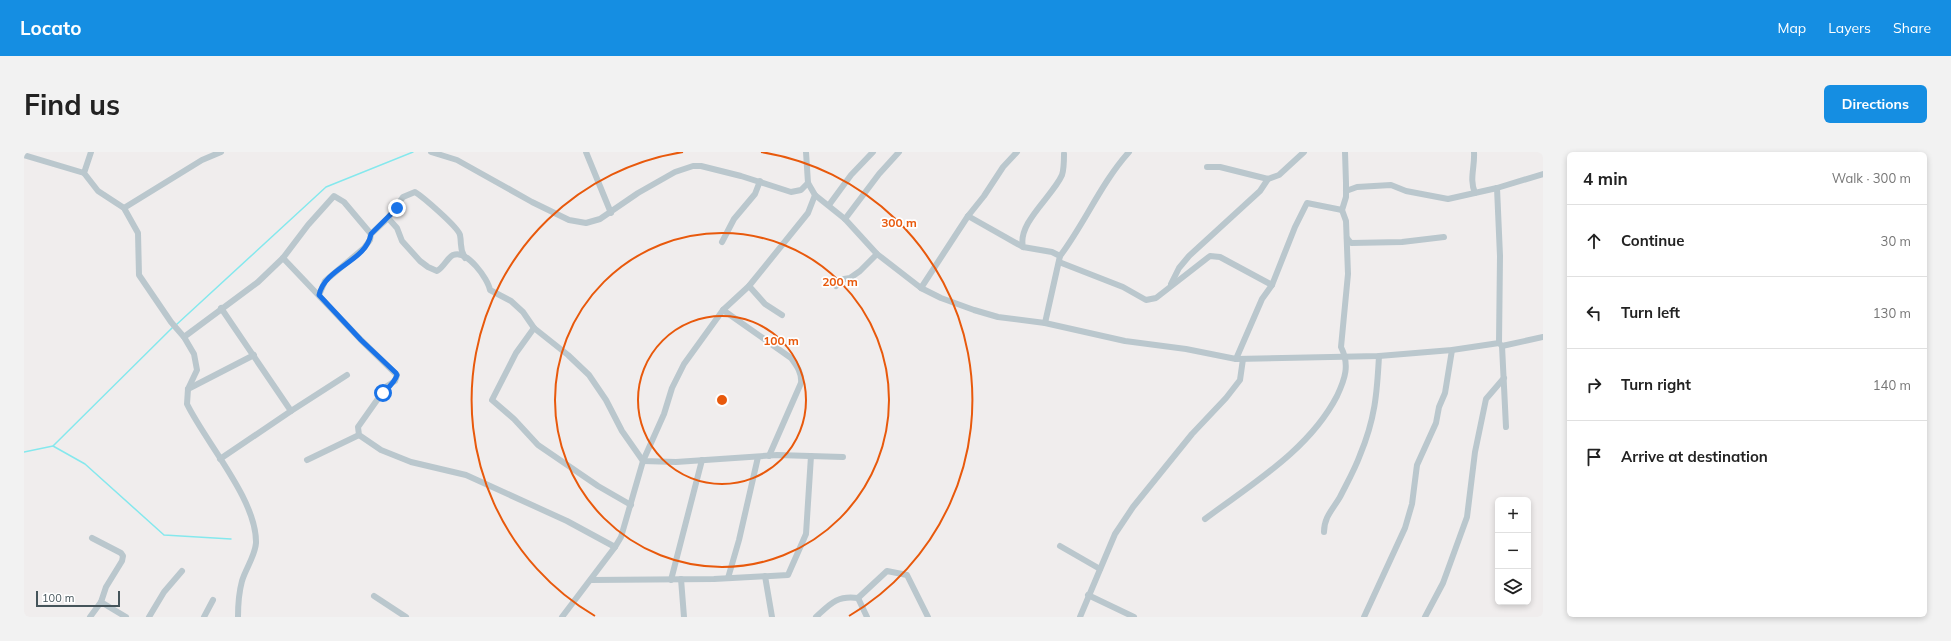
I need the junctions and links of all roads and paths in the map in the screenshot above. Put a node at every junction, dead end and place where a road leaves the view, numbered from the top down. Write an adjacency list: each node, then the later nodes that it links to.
1 (90, 152): 16 (street)
2 (221, 152): 26 (street)
3 (431, 152): 28 (street)
4 (586, 152): 28 (street)
5 (806, 152): 20 (street)
6 (873, 152): 25 (street)
7 (899, 152): 31 (street)
8 (1017, 152): 29 (street)
9 (1129, 152): 40 (street)
10 (1304, 152): 18 (street)
11 (1345, 152): 22 (street)
12 (1474, 152): 23 (street)
13 (1064, 154): 36 (street)
14 (24, 155): 16 (street)
15 (1206, 167): 18 (street)
16 (84, 173): 26 (street)
17 (1543, 174): 21 (street)
18 (1268, 179): 44 (street)
19 (760, 180): 20 (street); 28 (street); 35 (street)
20 (808, 183): 24 (street)
21 (1497, 188): 23 (street); 54 (street)
22 (1346, 191): 23 (street); 27 (street)
23 (1475, 193)
24 (815, 195): 25 (street); 42 (street)
25 (829, 205): 31 (street)
26 (124, 208): 52 (street)
27 (1342, 210): 34 (street); 41 (street)
28 (611, 213)
29 (968, 216): 36 (street); 45 (street)
30 (388, 218): 32 (street); 39 (street); 39 (street)
31 (845, 219): 37 (street)
32 (371, 234): 38 (street); 46 (street)
33 (1444, 237): 34 (street)
34 (1347, 238): 58 (street)
35 (722, 242)
36 (1023, 247): 40 (street)
37 (877, 254): 43 (street); 45 (street)
38 (283, 258): 46 (street); 47 (street)
39 (466, 259): 51 (street)
40 (1059, 259): 44 (street); 50 (street)
41 (1272, 285): 44 (street); 59 (street)
42 (749, 286): 48 (street); 49 (street)
43 (836, 286)
44 (1170, 287)
45 (921, 288): 50 (street)
46 (319, 295): 66 (street)
47 (221, 308): 52 (street); 56 (street)
48 (724, 310): 68 (street); 74 (street)
49 (782, 315)
50 (1045, 323): 59 (street)
51 (534, 328): 74 (street); 75 (street)
52 (184, 337): 63 (street)
53 (1543, 337): 54 (street)
54 (1500, 345): 55 (street); 62 (street)
55 (1452, 350): 57 (street); 107 (street)
56 (254, 356): 63 (street); 64 (street)
57 (1379, 356): 58 (street); 77 (street)
58 (1346, 357): 60 (street); 76 (street)
59 (1236, 359): 60 (street)
60 (1243, 359): 81 (street)
61 (347, 375): 64 (street)
62 (1504, 378): 65 (street); 108 (street)
63 (188, 389): 71 (street)
64 (291, 411): 71 (street)
65 (1506, 427)
66 (359, 434): 72 (street); 80 (street)
67 (758, 456): 68 (street); 73 (street); 84 (street)
68 (769, 456): 69 (street)
69 (811, 456): 70 (street); 83 (street)
70 (843, 457)
71 (220, 459): 97 (street)
72 (307, 460)
73 (702, 460): 74 (street); 87 (street)
74 (642, 461): 75 (street)
75 (631, 505): 80 (street)
76 (1205, 519)
77 (1324, 532)
78 (92, 538): 92 (street)
79 (1060, 546): 81 (street)
80 (615, 547): 86 (street)
81 (1100, 569): 88 (street)
82 (182, 571): 95 (street)
83 (765, 576): 84 (street); 101 (street)
84 (728, 578): 85 (street)
85 (681, 579): 87 (street); 100 (street)
86 (591, 580): 87 (street); 99 (street)
87 (671, 580)
88 (1088, 595): 105 (street); 106 (street)
89 (374, 596): 98 (street)
90 (858, 598): 102 (street); 103 (street); 104 (street)
91 (213, 600): 96 (street)
92 (101, 602): 93 (street); 94 (street)
93 (90, 617)
94 (126, 617)
95 (149, 617)
96 (204, 617)
97 (238, 617)
98 (406, 617)
99 (562, 617)
100 (684, 617)
101 (772, 617)
102 (816, 617)
103 (867, 617)
104 (928, 617)
105 (1080, 617)
106 (1134, 617)
107 (1364, 617)
108 (1426, 617)

